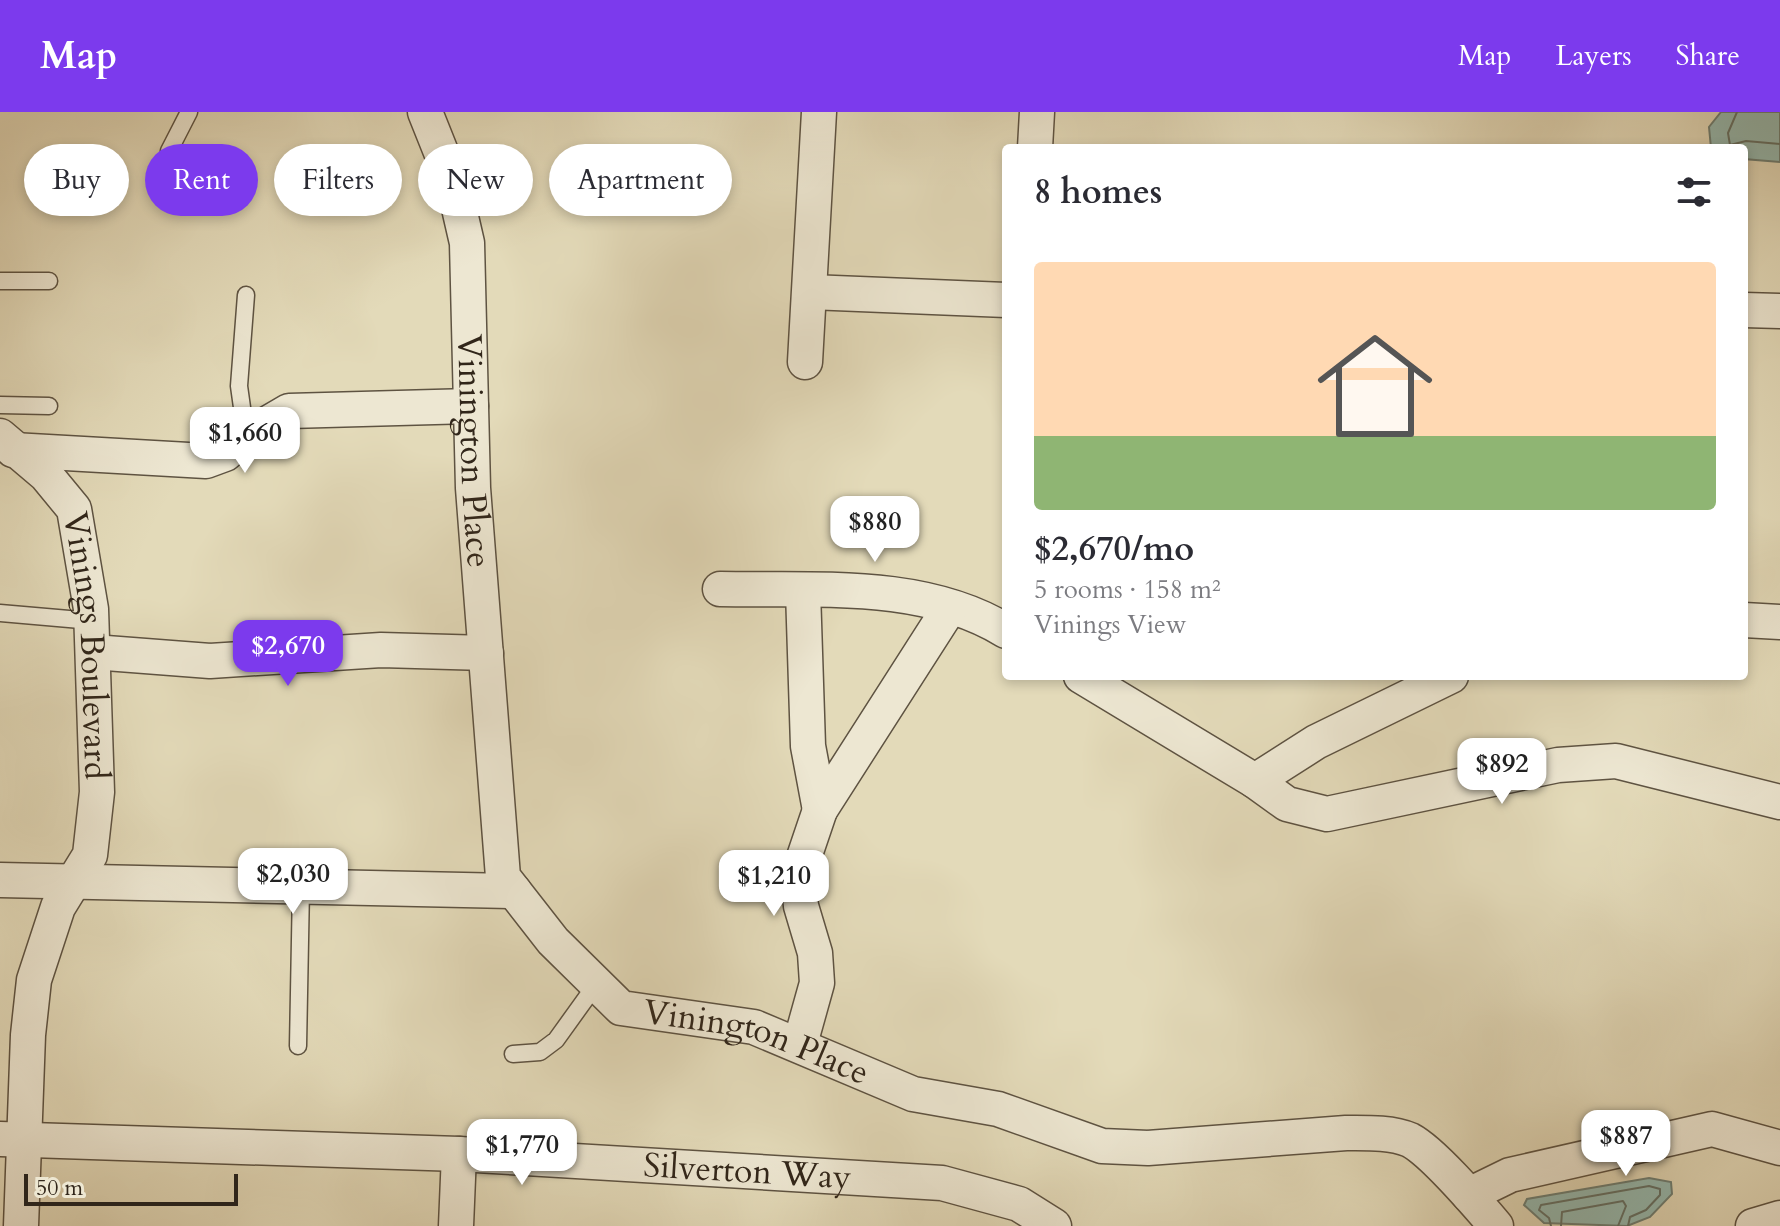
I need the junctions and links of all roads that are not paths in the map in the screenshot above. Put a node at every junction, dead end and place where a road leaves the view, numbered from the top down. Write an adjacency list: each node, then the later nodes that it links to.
1 (189, 112): 5 (lane)
2 (425, 112): 17 (street, Vinington Place)
3 (819, 112): 9 (street)
4 (1037, 112): 6 (street)
5 (173, 144)
6 (1035, 144)
7 (0, 281): 8 (lane)
8 (49, 281)
9 (810, 292): 11 (street); 14 (street)
10 (246, 295): 18 (lane)
11 (1002, 300)
12 (1748, 310): 13 (street)
13 (1780, 311)
14 (805, 362)
15 (0, 405): 16 (lane)
16 (49, 406)
17 (471, 406): 18 (street); 28 (street, Vinington Place)
18 (246, 436): 19 (street)
19 (6, 443): 27 (street, Vinings Boulevard)
20 (720, 589): 21 (street)
21 (803, 591): 22 (street); 33 (street)
22 (950, 607): 26 (street); 33 (street)
23 (0, 613): 27 (lane)
24 (1748, 620): 25 (street)
25 (1780, 622)
26 (1002, 629)
27 (92, 636): 28 (street); 35 (street, Vinings Boulevard)
28 (486, 653): 37 (street, Vinington Place)
29 (1088, 680): 31 (street)
30 (1443, 680): 31 (street)
31 (1255, 781): 32 (street)
32 (1780, 802)
33 (820, 810): 40 (street)
34 (0, 880): 35 (street)
35 (73, 882): 36 (street); 39 (street, Vinings Boulevard)
36 (301, 887): 37 (street); 41 (lane)
37 (514, 891): 38 (street, Vinington Place)
38 (597, 983): 40 (street, Vinington Place); 42 (lane)
39 (14, 1034): 43 (street, Vinings Boulevard)
40 (800, 1044): 46 (street, Vinington Place)
41 (298, 1046)
42 (513, 1054)
43 (12, 1140): 45 (street, Silverton Way); 48 (street, Vinings Boulevard)
44 (1780, 1148): 46 (street)
45 (459, 1154): 49 (street); 50 (street, Silverton Way)
46 (1469, 1195): 51 (street, Vinington Place)
47 (1780, 1218): 52 (street)
48 (21, 1226)
49 (456, 1226)
50 (1054, 1226)
51 (1496, 1226)
52 (1753, 1226)

